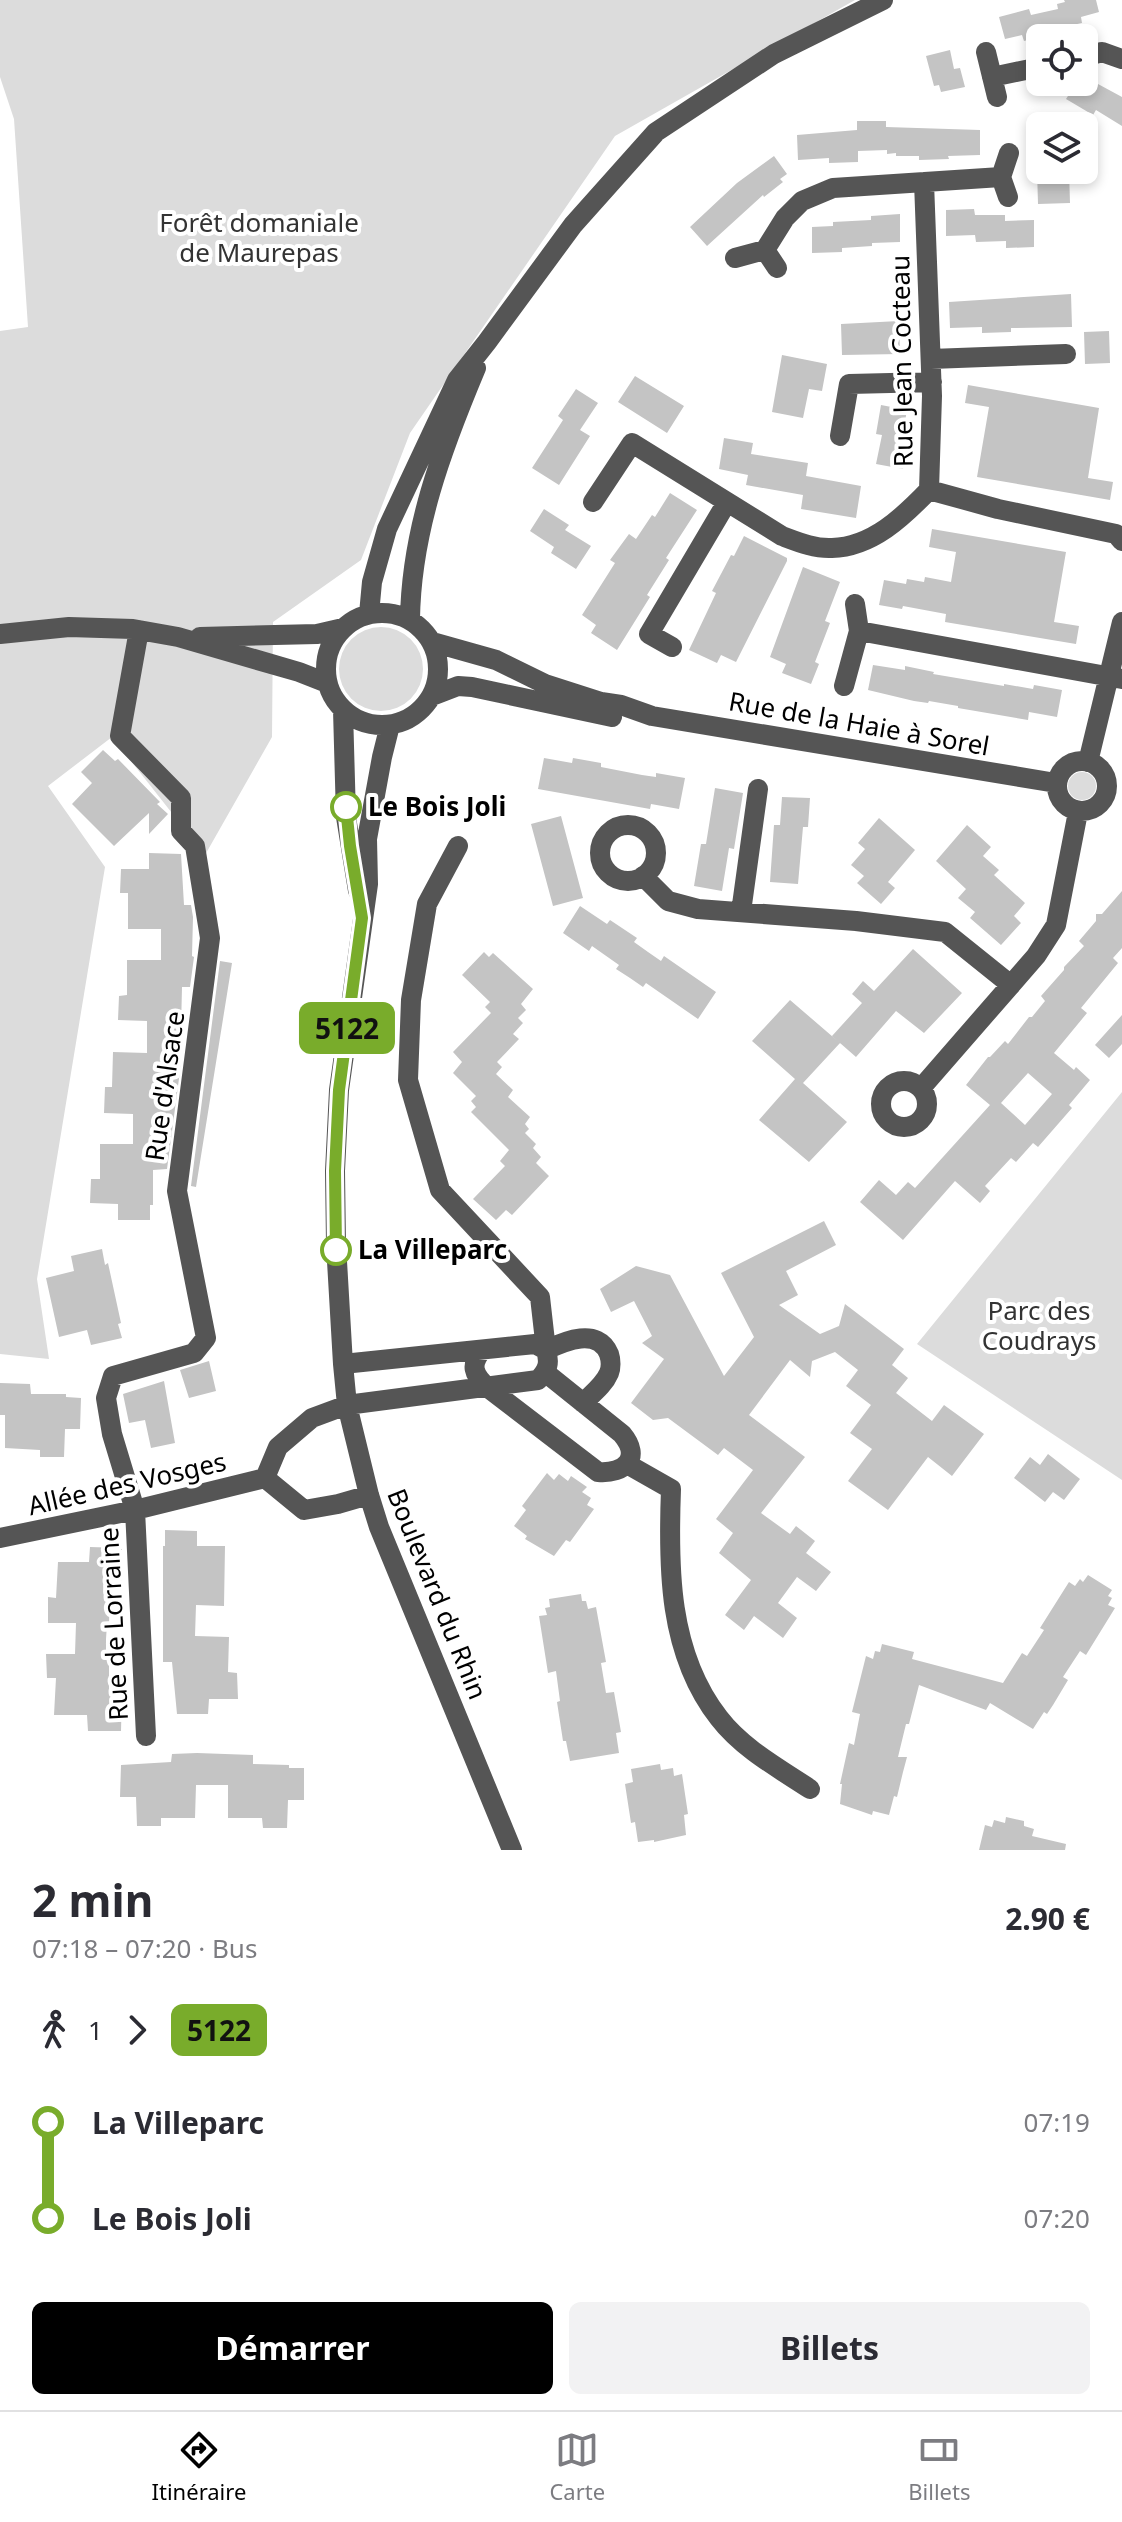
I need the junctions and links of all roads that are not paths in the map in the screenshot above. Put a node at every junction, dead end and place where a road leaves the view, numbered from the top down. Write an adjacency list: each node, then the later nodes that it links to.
1 (883, 0): 13 (street)
2 (986, 52): 5 (street)
3 (1098, 53): 4 (street)
4 (1122, 59)
5 (1026, 73)
6 (1009, 153): 7 (street)
7 (1001, 177): 8 (street); 9 (street)
8 (924, 182): 10 (street); 15 (street, Rue Jean Cocteau)
9 (1008, 197)
10 (765, 250): 11 (street); 12 (street)
11 (735, 258)
12 (777, 268)
13 (487, 342): 23 (street); 24 (street)
14 (1066, 354): 15 (street)
15 (931, 359): 16 (street, Rue Jean Cocteau)
16 (932, 382): 17 (street); 18 (street, Rue Jean Cocteau)
17 (840, 436)
18 (929, 490): 20 (street); 21 (street, Rue Jean Cocteau)
19 (593, 502): 20 (street)
20 (727, 502): 32 (street)
21 (1120, 534)
22 (855, 604): 28 (street)
23 (369, 614): 24 (street); 26 (street)
24 (410, 620): 31 (street)
25 (1122, 622): 33 (street)
26 (343, 628): 30 (street); 34 (street)
27 (139, 630): 29 (street); 30 (street); 61 (street, Rue d'Alsace)
28 (859, 631): 33 (street); 35 (street)
29 (0, 634)
30 (178, 637): 34 (street)
31 (432, 642): 36 (street); 38 (street, Rue de la Haie à Sorel)
32 (672, 647)
33 (1116, 678): 40 (street)
34 (327, 683): 37 (street)
35 (844, 686)
36 (432, 696): 38 (street, Rue de la Haie à Sorel); 39 (street)
37 (343, 710): 39 (street); 48 (street, Boulevard du Rhin)
38 (652, 716): 41 (street, Rue de la Haie à Sorel)
39 (390, 725): 48 (street, Boulevard du Rhin)
40 (1088, 762): 41 (street); 43 (street)
41 (1056, 783): 44 (street)
42 (758, 789): 47 (street)
43 (1114, 792): 44 (street)
44 (1078, 812): 49 (street)
45 (458, 846): 52 (street)
46 (643, 876): 47 (street)
47 (741, 912): 49 (street)
48 (362, 918): 53 (street, Boulevard du Rhin)
49 (1011, 985): 50 (street)
50 (922, 1087)
51 (482, 1350): 52 (street); 53 (street); 55 (street)
52 (546, 1350): 54 (street); 56 (street)
53 (343, 1364): 57 (street, Boulevard du Rhin)
54 (546, 1373): 55 (street); 56 (street)
55 (487, 1387): 57 (street); 58 (street)
56 (583, 1403): 58 (street)
57 (347, 1405): 59 (street); 60 (street, Boulevard du Rhin)
58 (627, 1464): 64 (street)
59 (265, 1478): 60 (street); 61 (street, Allée des Vosges)
60 (369, 1495): 65 (street, Boulevard du Rhin)
61 (135, 1510): 62 (street, Allée des Vosges); 63 (street, Rue de Lorraine)
62 (0, 1538)
63 (146, 1736)
64 (810, 1789)
65 (512, 1850)

